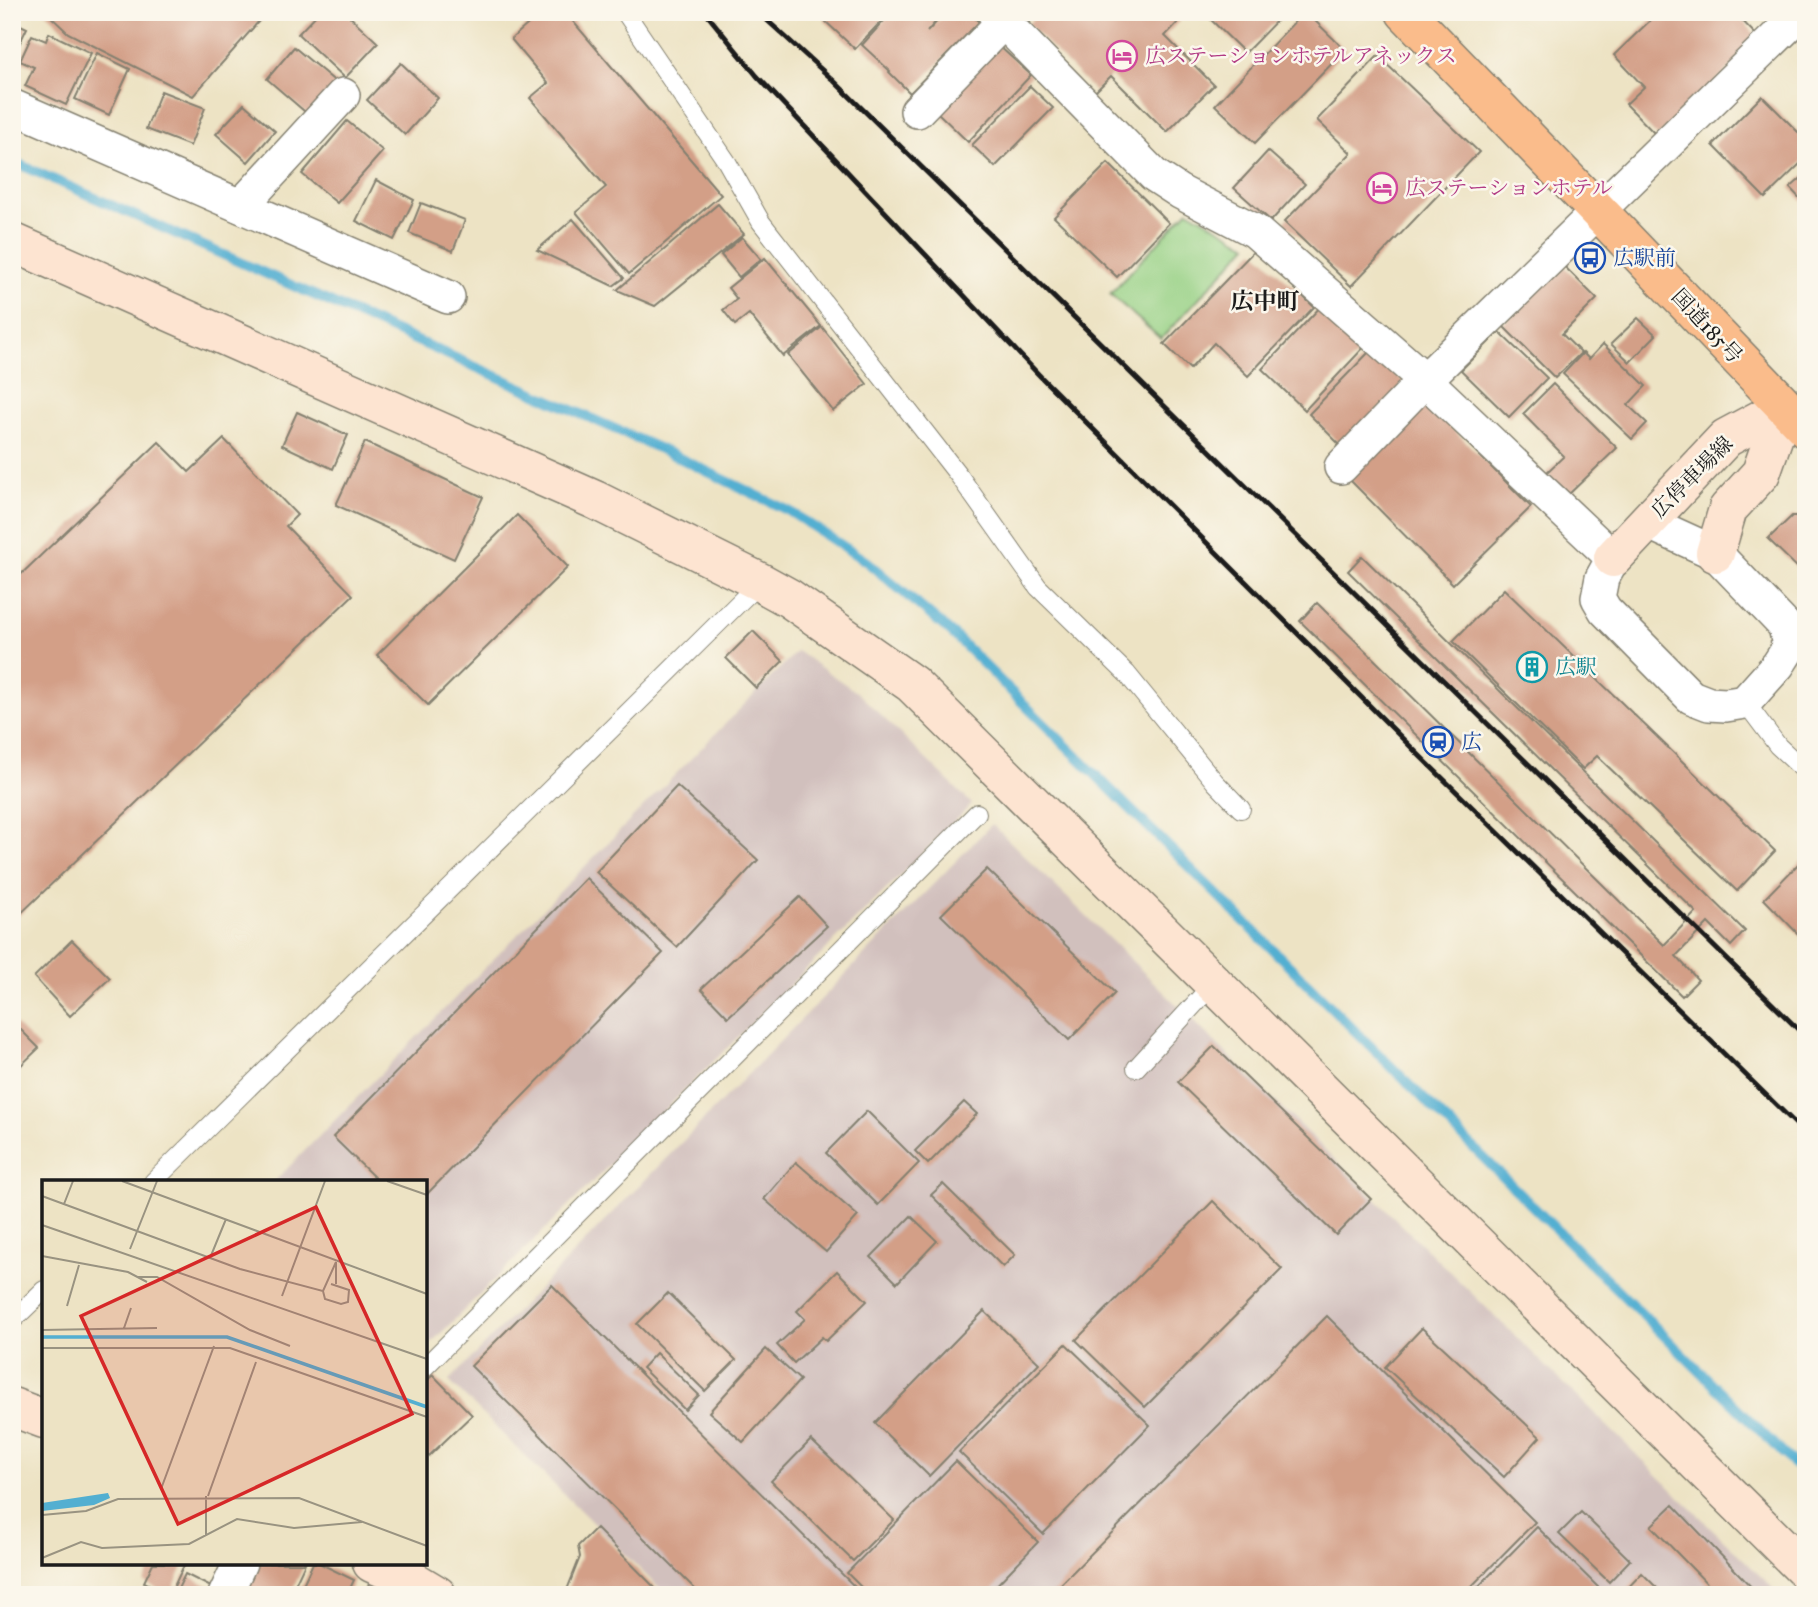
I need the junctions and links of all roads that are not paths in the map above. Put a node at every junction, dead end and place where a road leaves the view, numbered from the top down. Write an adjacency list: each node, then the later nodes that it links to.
1 (625, 12): 21 (lane)
2 (1405, 12): 9 (highway, 国道185号)
3 (1802, 12): 9 (street)
4 (998, 15): 7 (street); 12 (street)
5 (343, 95): 8 (street)
6 (12, 106): 8 (street)
7 (918, 111)
8 (241, 206): 11 (street)
9 (1599, 212): 12 (street); 13 (highway, 国道185号)
10 (12, 242): 18 (street)
11 (448, 298)
12 (1425, 380): 14 (street); 17 (street)
13 (1795, 418): 15 (street, 広停車場線); 16 (street, 広停車場線)
14 (1341, 467)
15 (1647, 522): 16 (street); 17 (street, 広停車場線)
16 (1715, 553): 19 (street)
17 (1613, 558): 19 (street)
18 (760, 582): 23 (street); 25 (lane)
19 (1745, 702): 20 (lane)
20 (1806, 772)
21 (1241, 809)
22 (977, 813): 28 (lane)
23 (1214, 983): 24 (lane); 33 (street)
24 (1136, 1068)
25 (155, 1180)
26 (42, 1292): 27 (lane)
27 (12, 1321)
28 (427, 1365)
29 (12, 1406): 30 (street)
30 (42, 1418)
31 (239, 1565): 34 (street)
32 (376, 1565): 35 (street)
33 (1806, 1571)
34 (225, 1595)
35 (437, 1595)

